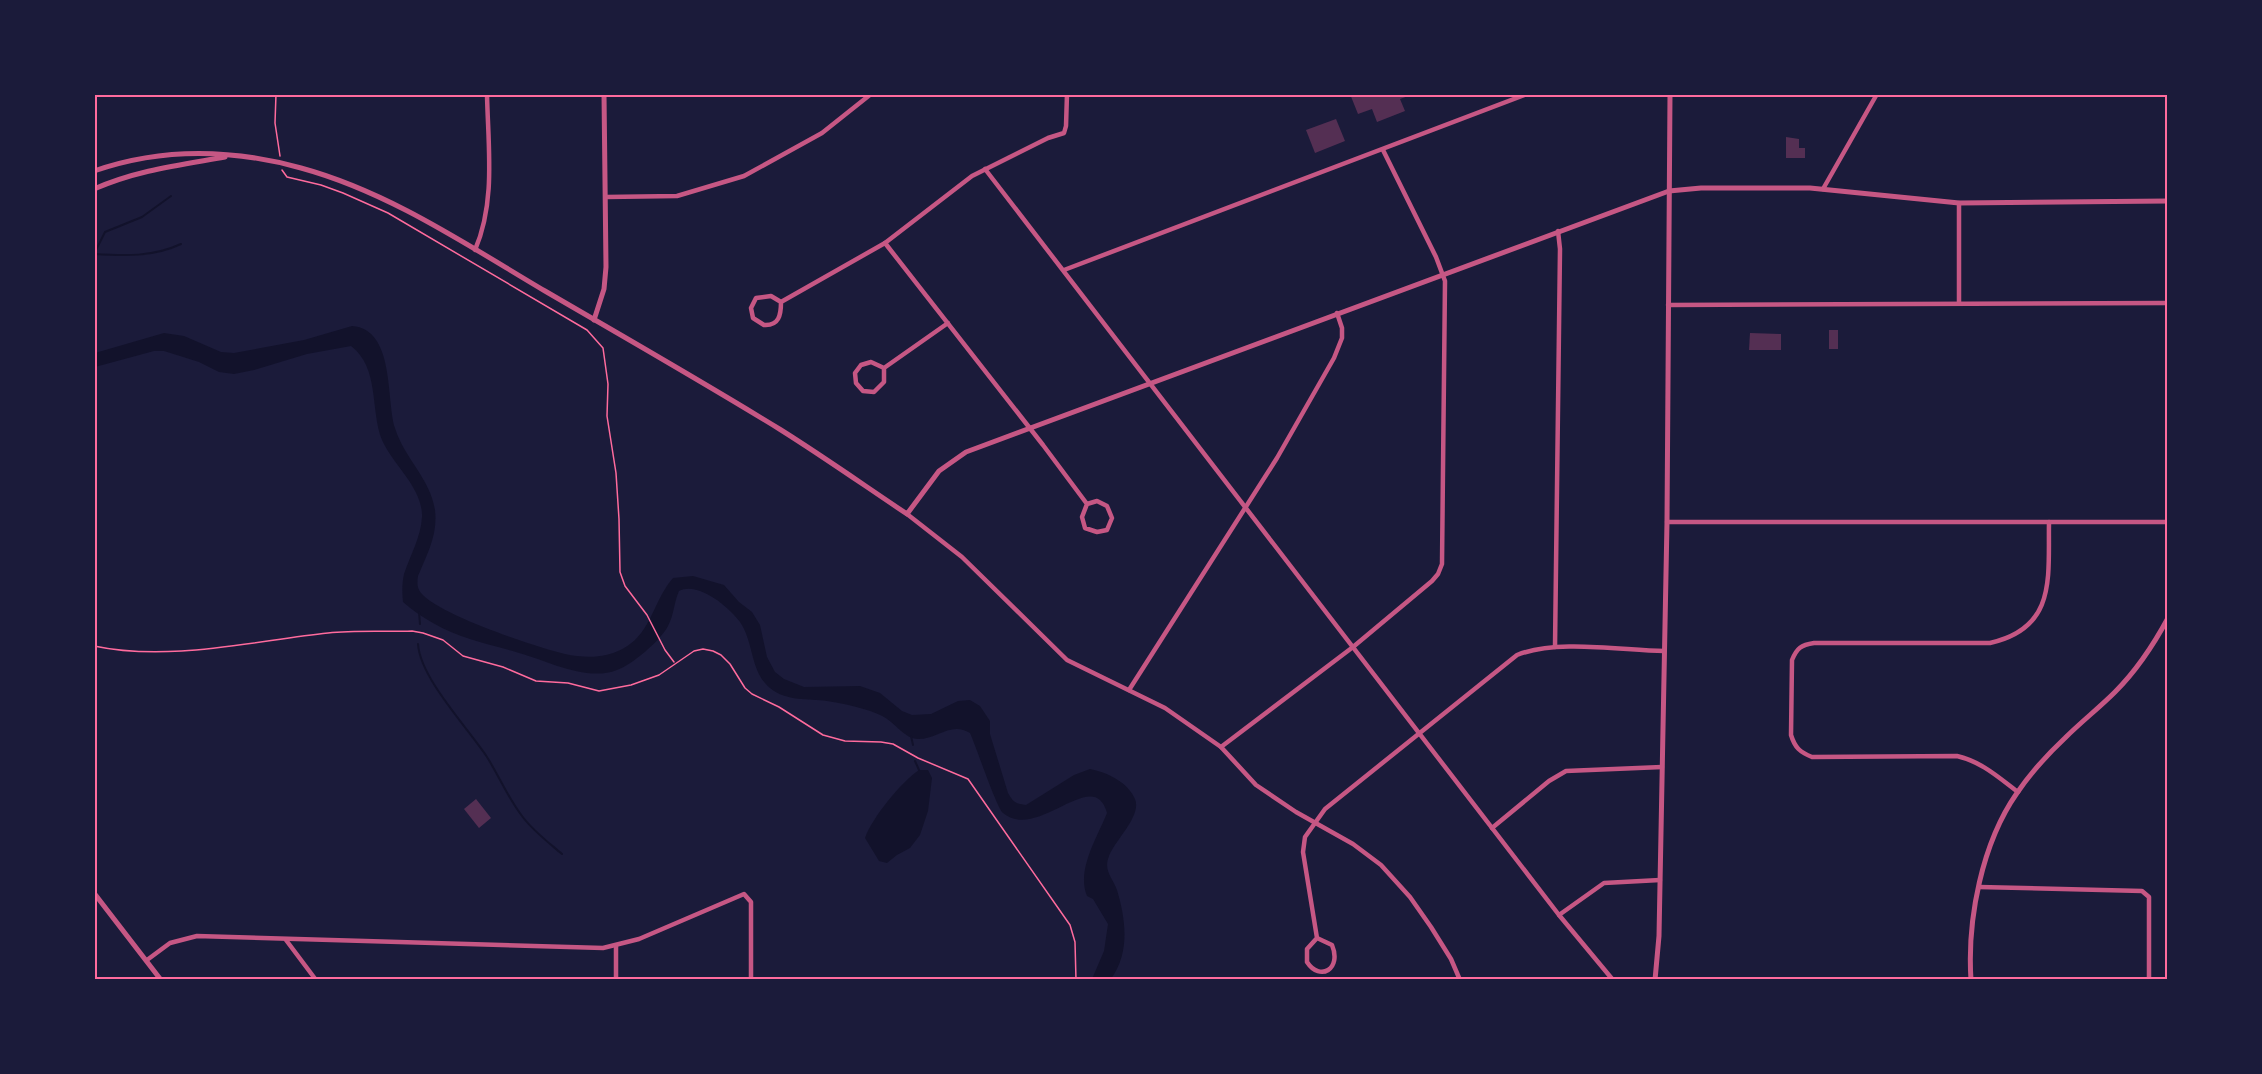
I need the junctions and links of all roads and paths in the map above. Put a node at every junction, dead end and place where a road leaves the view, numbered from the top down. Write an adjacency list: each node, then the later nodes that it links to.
1 (276, 94): 11 (path)
2 (487, 94): 23 (street)
3 (604, 94): 18 (street)
4 (871, 94): 18 (street)
5 (1066, 94): 12 (street)
6 (1527, 94): 9 (street)
7 (1670, 94): 17 (street)
8 (1877, 94): 16 (street)
9 (1383, 150): 24 (street); 25 (street)
10 (229, 156): 13 (street); 15 (street); 23 (street)
11 (280, 156)
12 (985, 169): 22 (street); 24 (street)
13 (94, 171)
14 (282, 172): 47 (path)
15 (94, 189)
16 (1823, 189): 17 (street); 20 (street)
17 (1669, 191): 21 (street); 29 (street)
18 (606, 197): 31 (street)
19 (2168, 201): 20 (street)
20 (1959, 203): 27 (street)
21 (1558, 231): 25 (street); 45 (street)
22 (885, 243): 26 (street); 32 (street)
23 (476, 250): 31 (street)
24 (1064, 270): 34 (street)
25 (1443, 273): 30 (street); 44 (street)
26 (781, 302): 26 (street)
27 (1959, 303): 28 (street); 29 (street)
28 (2168, 303)
29 (1668, 305): 39 (street)
30 (1337, 313): 34 (street); 37 (street)
31 (594, 320): 38 (street)
32 (948, 323): 33 (street); 35 (street)
33 (884, 368): 33 (street)
34 (1152, 384): 35 (street); 37 (street)
35 (1030, 428): 36 (street); 38 (street)
36 (1087, 504): 36 (street)
37 (1245, 507): 44 (street); 48 (street)
38 (907, 514): 48 (street)
39 (1667, 522): 40 (street); 46 (street)
40 (2049, 522): 41 (street); 52 (street)
41 (2168, 522)
42 (2168, 618): 52 (street)
43 (94, 646): 47 (path)
44 (1353, 647): 49 (street); 50 (street)
45 (1556, 647): 46 (street); 49 (street)
46 (1664, 651): 51 (street)
47 (675, 663): 67 (path)
48 (1129, 690): 50 (street)
49 (1419, 732): 53 (street); 54 (street)
50 (1221, 747): 53 (street)
51 (1662, 767): 54 (street); 55 (street)
52 (2018, 792): 56 (street)
53 (1315, 821): 59 (street); 68 (street)
54 (1492, 828): 58 (street)
55 (1660, 880): 58 (street); 70 (street)
56 (1979, 887): 71 (street); 72 (street)
57 (94, 893): 62 (street)
58 (1559, 915): 69 (street)
59 (1317, 938): 59 (street)
60 (286, 940): 61 (street); 62 (street); 64 (street)
61 (615, 946): 65 (street); 66 (street)
62 (147, 960): 63 (street)
63 (162, 980)
64 (316, 980)
65 (616, 980)
66 (751, 980)
67 (1076, 980)
68 (1460, 980)
69 (1612, 980)
70 (1655, 980)
71 (1971, 980)
72 (2149, 980)

